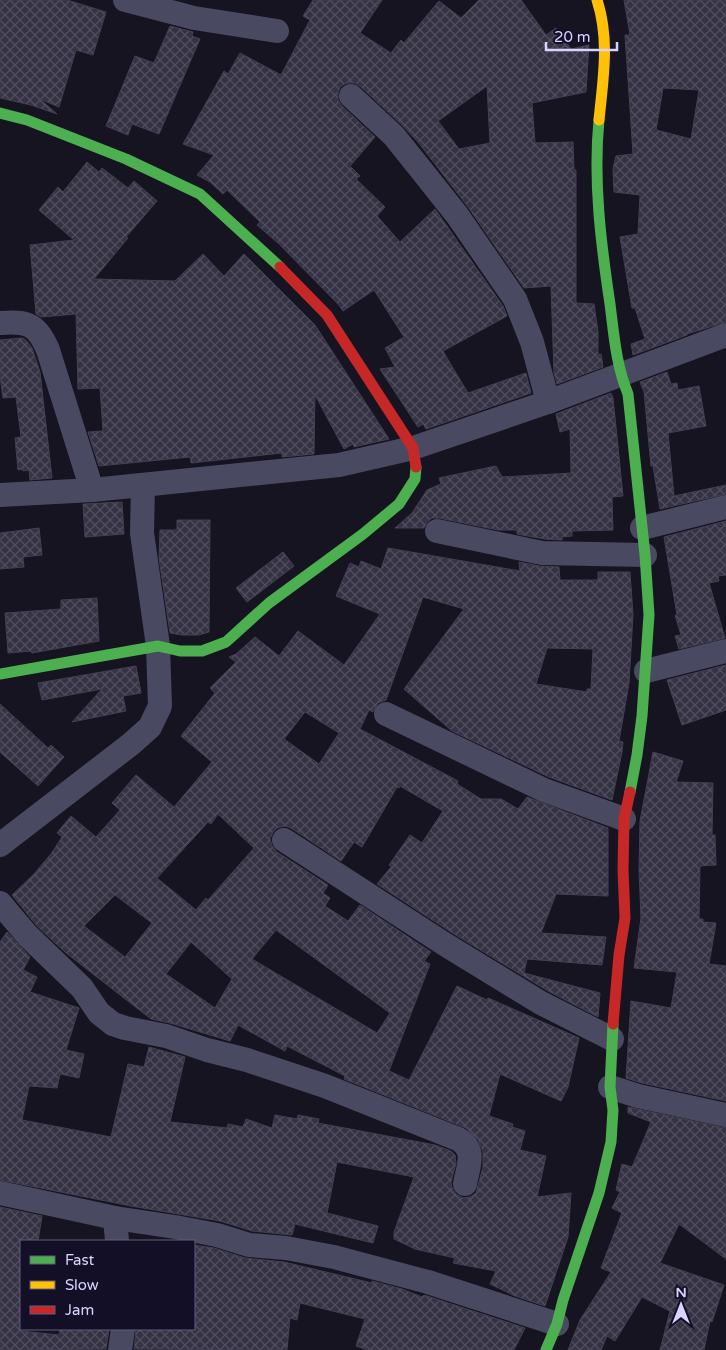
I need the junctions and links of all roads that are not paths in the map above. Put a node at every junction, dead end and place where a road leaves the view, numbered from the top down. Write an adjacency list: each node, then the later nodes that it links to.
1 (125, 0): 3 (street)
2 (597, 0): 8 (street)
3 (277, 31)
4 (351, 96): 9 (street)
5 (0, 113): 10 (street)
6 (0, 323): 12 (street)
7 (726, 335): 8 (street)
8 (620, 375): 9 (street); 15 (street)
9 (548, 402): 10 (street)
10 (413, 448): 11 (street); 18 (street)
11 (143, 485): 12 (street); 18 (street)
12 (92, 490): 13 (street)
13 (0, 495)
14 (726, 507): 15 (street)
15 (642, 528): 17 (street)
16 (437, 531): 17 (street)
17 (645, 555): 20 (street)
18 (158, 646): 21 (street); 25 (street)
19 (726, 651): 20 (street)
20 (646, 671): 23 (street)
21 (0, 674)
22 (386, 714): 23 (street)
23 (624, 818): 27 (street)
24 (284, 840): 27 (street)
25 (0, 845)
26 (0, 903): 30 (street)
27 (612, 1039): 28 (street)
28 (610, 1087): 29 (street); 33 (street)
29 (726, 1115)
30 (465, 1184)
31 (0, 1193): 32 (street)
32 (116, 1230): 33 (street)
33 (557, 1324): 36 (street)
34 (123, 1330): 35 (street)
35 (120, 1350)
36 (546, 1350)

